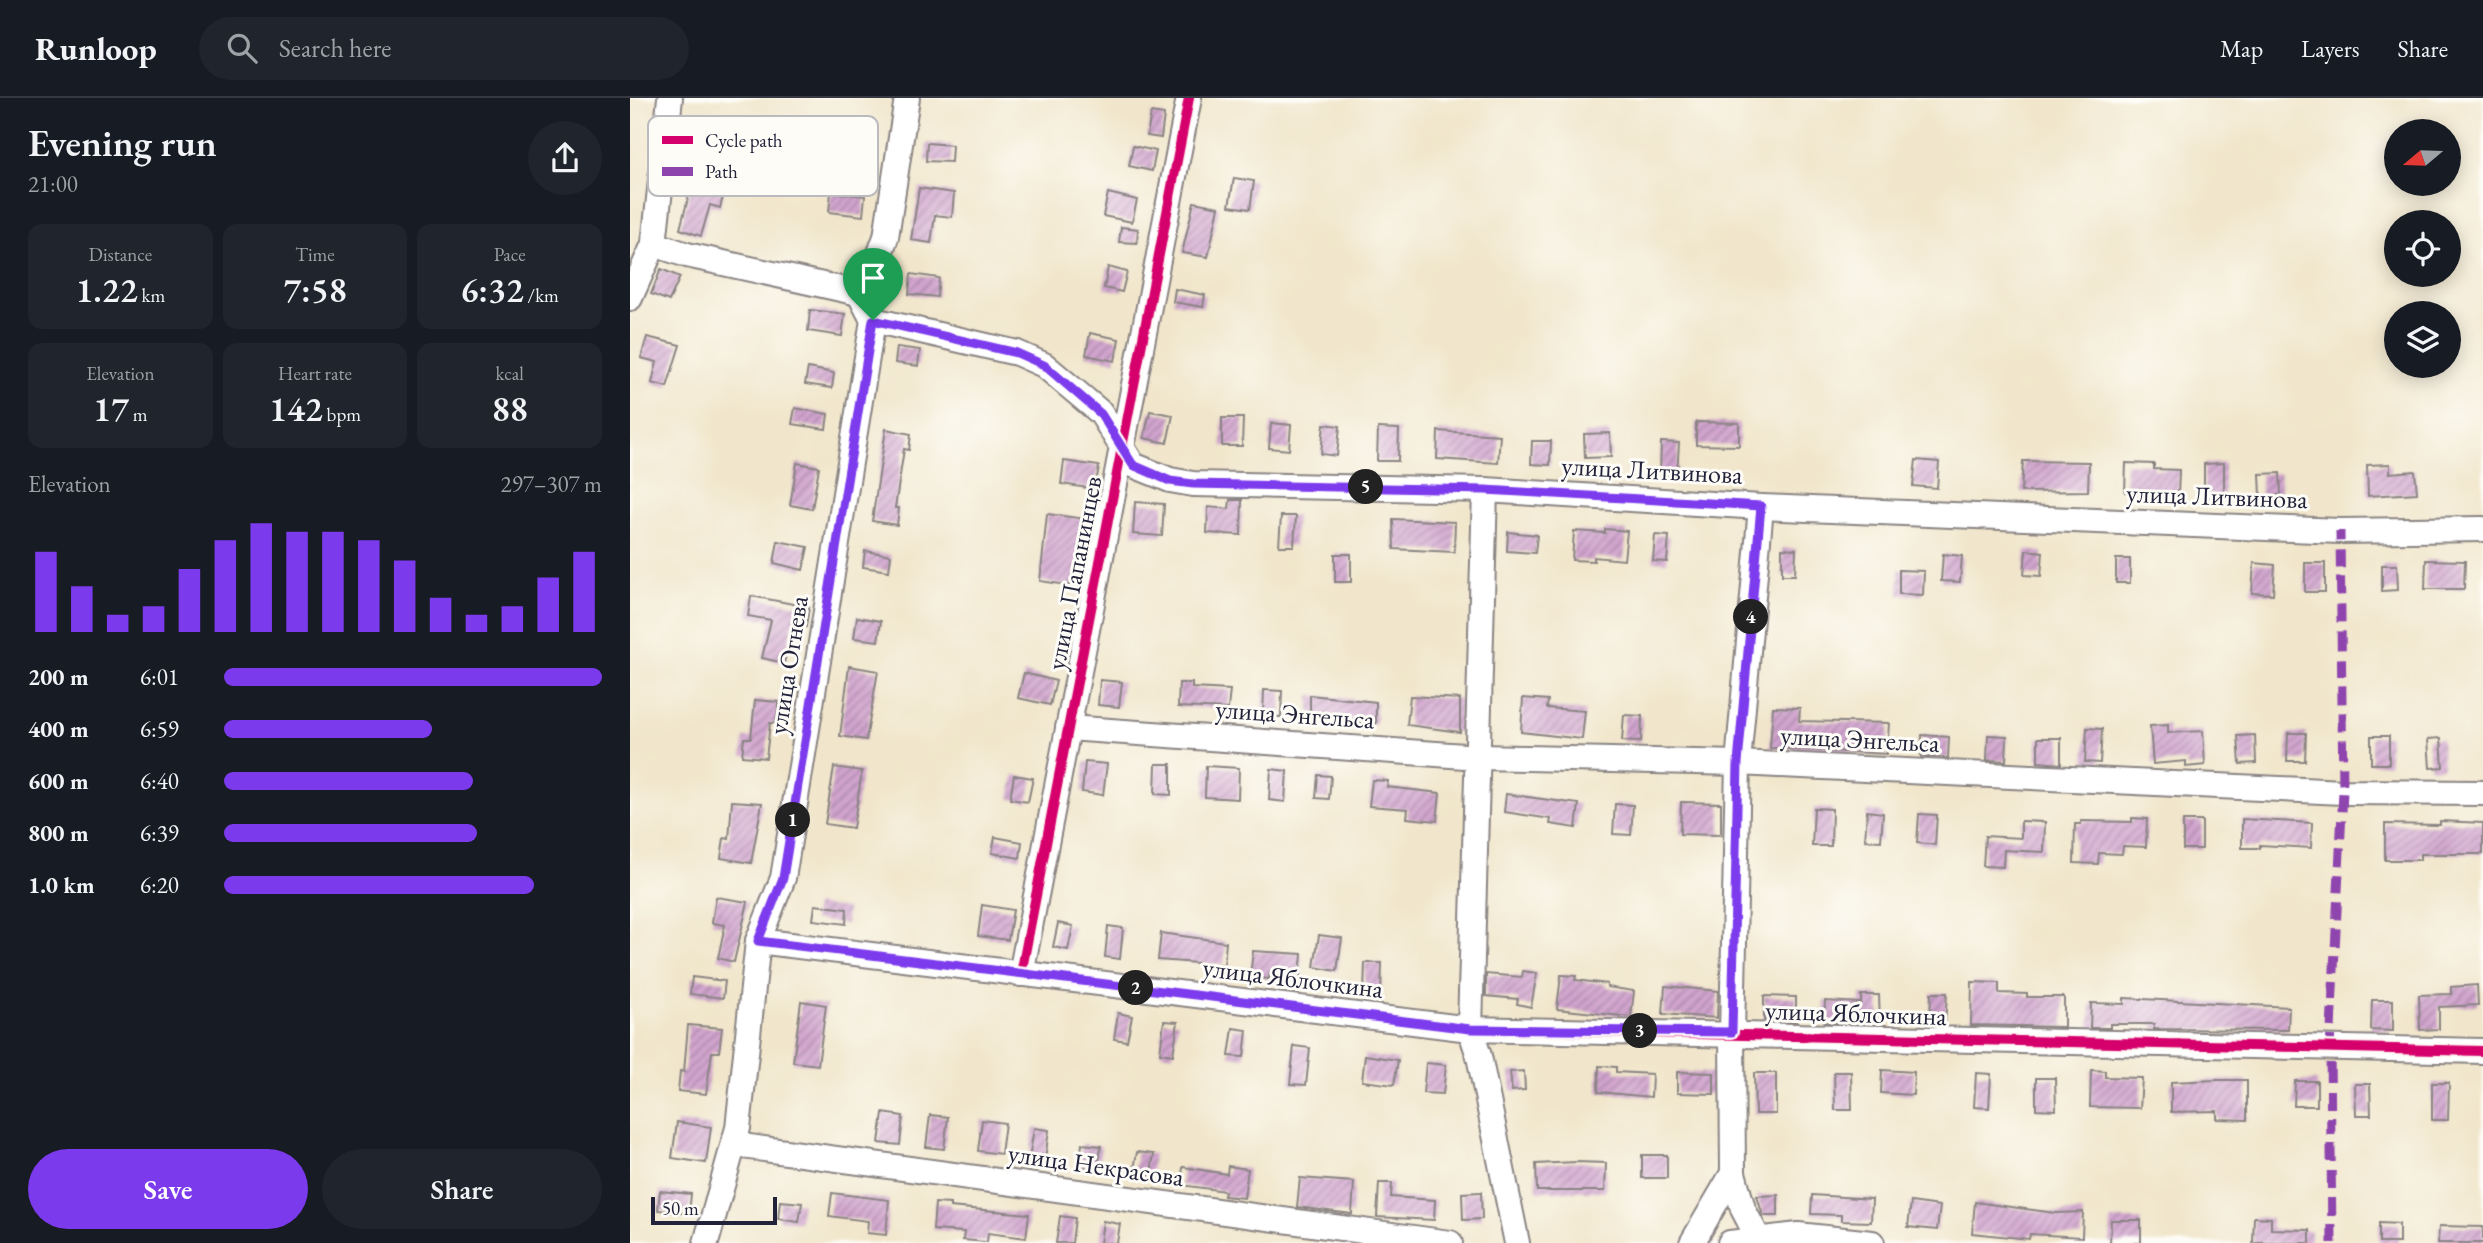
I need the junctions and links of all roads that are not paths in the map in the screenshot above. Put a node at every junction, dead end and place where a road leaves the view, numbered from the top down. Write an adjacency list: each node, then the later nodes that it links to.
1 (670, 98): 4 (street)
2 (907, 98): 7 (street)
3 (1189, 98): 10 (street, улица Папанинцев)
4 (668, 116)
5 (659, 196): 6 (street)
6 (654, 244): 7 (street); 8 (street)
7 (859, 293): 9 (street)
8 (630, 298)
9 (873, 320): 10 (street, улица Литвинова); 18 (street, улица Огнева)
10 (1121, 450): 11 (street, улица Литвинова); 14 (street, улица Папанинцев)
11 (1485, 490): 12 (street, улица Литвинова); 15 (street)
12 (1761, 506): 13 (street, улица Литвинова); 16 (street)
13 (2483, 529)
14 (1068, 729): 15 (street, улица Энгельса); 19 (street, улица Папанинцев)
15 (1479, 757): 16 (street, улица Энгельса); 20 (street)
16 (1738, 763): 17 (street, улица Энгельса); 21 (street)
17 (2483, 793)
18 (758, 941): 19 (street, улица Яблочкина); 23 (street, улица Огнева)
19 (1020, 974): 20 (street, улица Яблочкина)
20 (1470, 1029): 21 (street, улица Яблочкина); 28 (street)
21 (1732, 1032): 22 (street, улица Яблочкина); 24 (street)
22 (2483, 1051)
23 (735, 1145): 26 (street, улица Огнева); 27 (street, улица Некрасова)
24 (1733, 1173): 25 (street); 29 (street)
25 (1758, 1238): 30 (street); 31 (street)
26 (706, 1243)
27 (1450, 1243)
28 (1517, 1243)
29 (1692, 1243)
30 (1730, 1243)
31 (1872, 1243)

